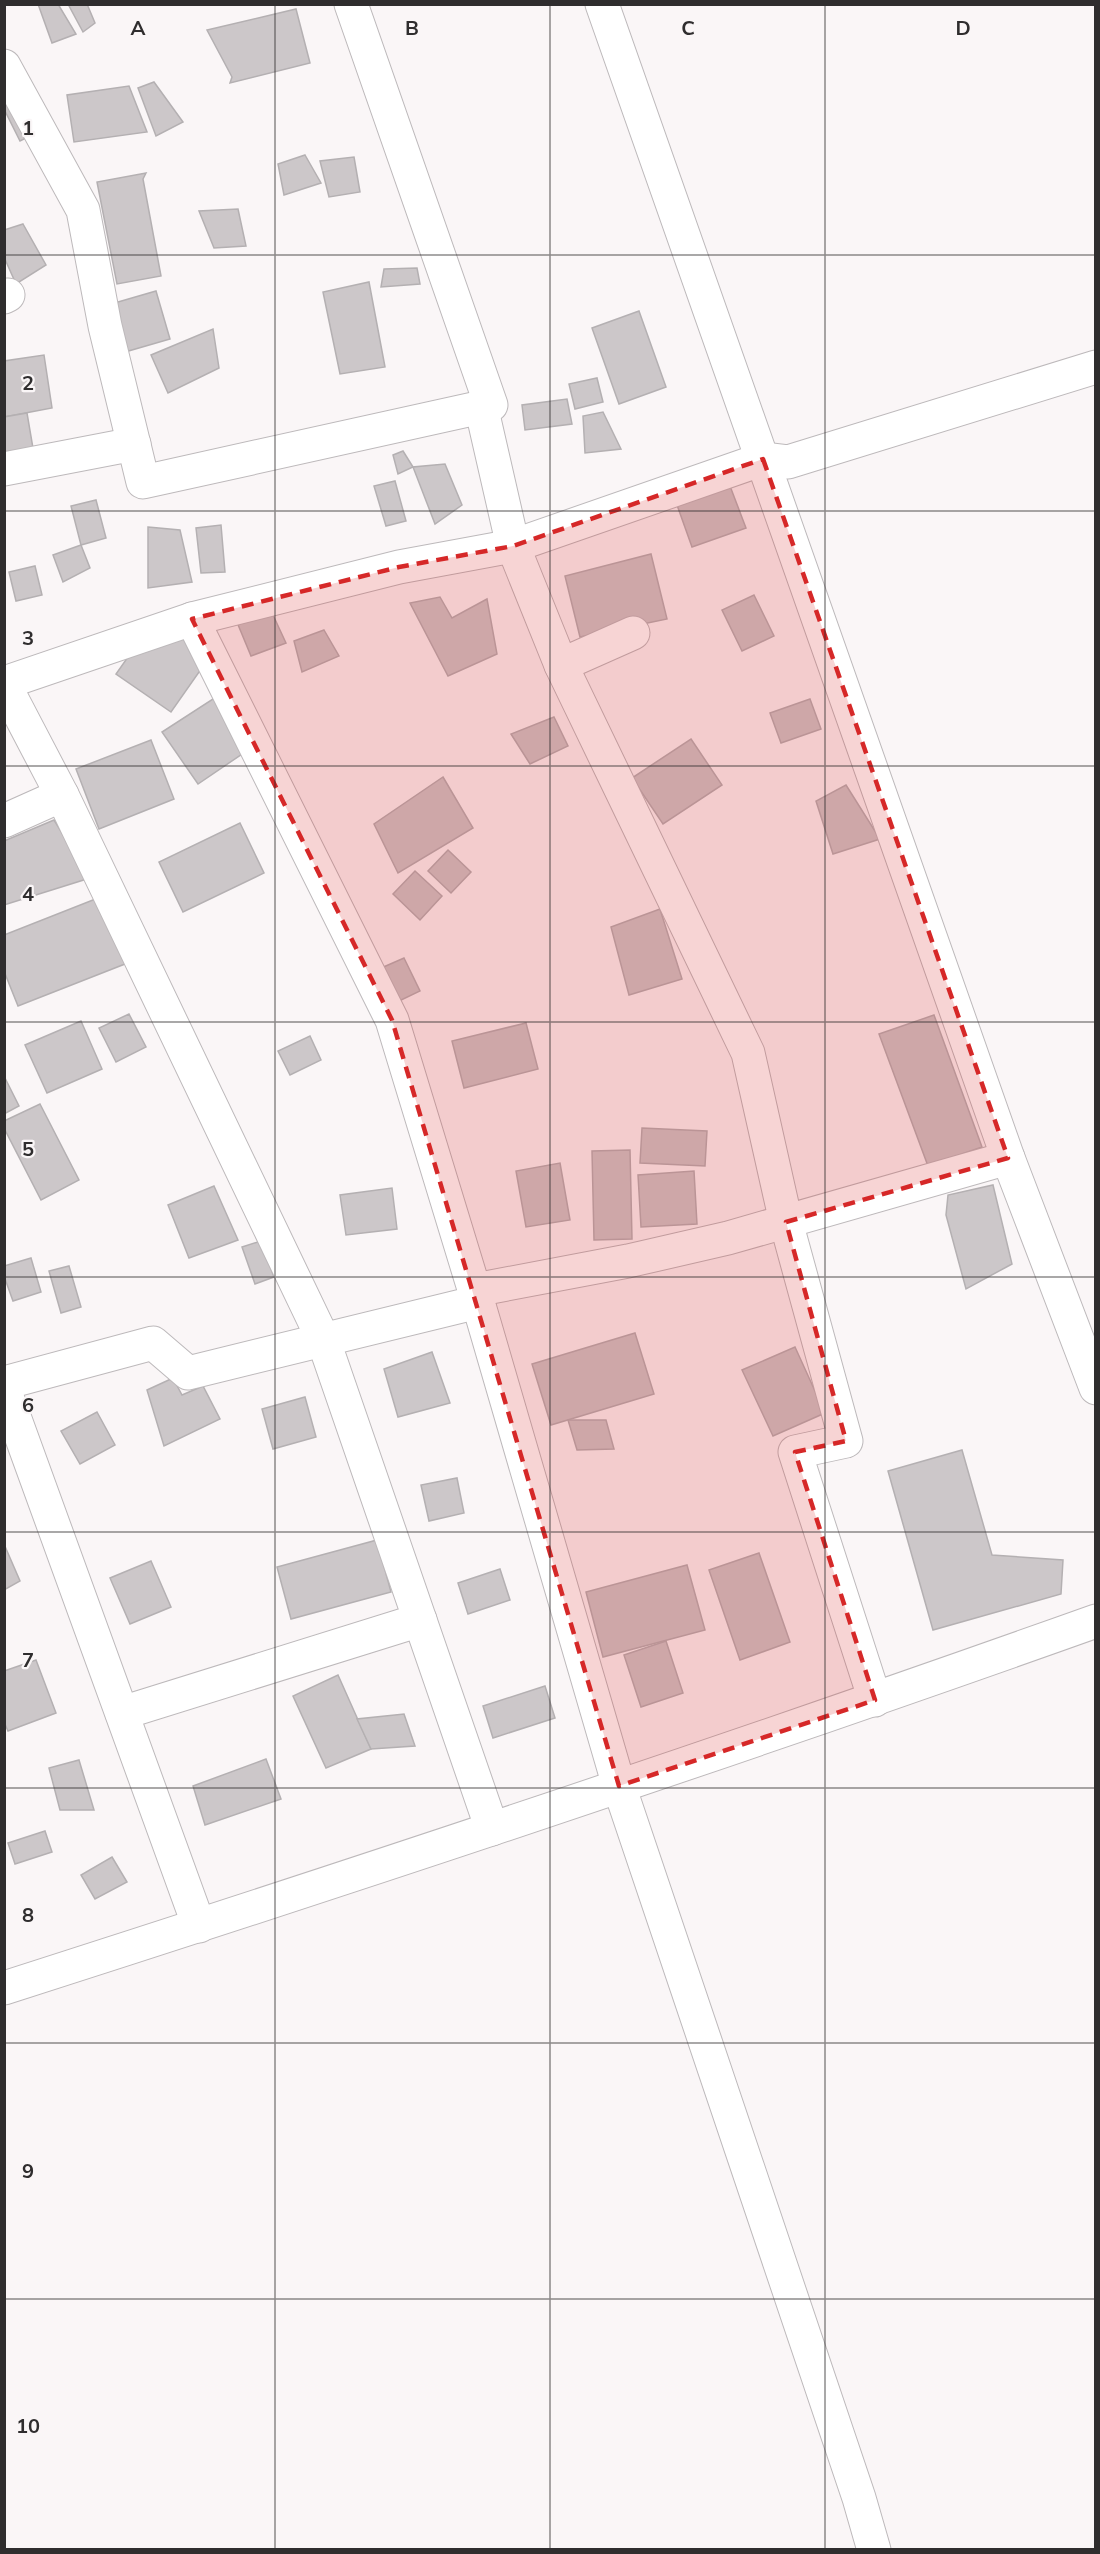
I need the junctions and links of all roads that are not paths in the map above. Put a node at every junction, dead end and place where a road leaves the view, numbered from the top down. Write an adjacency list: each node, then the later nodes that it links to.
1 (351, 4): 5 (street)
2 (602, 4): 7 (street)
3 (4, 66): 6 (street)
4 (1095, 367): 7 (street)
5 (481, 406): 6 (street); 9 (street)
6 (134, 444): 8 (street)
7 (763, 459): 9 (street); 16 (street)
8 (4, 469)
9 (513, 546): 10 (street); 12 (street)
10 (192, 619): 13 (street); 18 (street)
11 (633, 633): 12 (street)
12 (561, 665): 17 (street)
13 (4, 684): 14 (street)
14 (62, 795): 15 (street); 19 (street)
15 (4, 820)
16 (1008, 1158): 17 (street); 21 (street)
17 (786, 1222): 18 (street); 26 (street)
18 (476, 1296): 19 (street); 28 (street)
19 (323, 1339): 20 (street); 24 (street)
20 (4, 1383)
21 (1095, 1388)
22 (4, 1389): 23 (street)
23 (15, 1453): 27 (street)
24 (420, 1620): 27 (street); 29 (street)
25 (1095, 1621): 26 (street)
26 (875, 1700): 28 (street)
27 (122, 1713): 30 (street)
28 (619, 1786): 29 (street); 32 (street)
29 (492, 1829): 30 (street)
30 (199, 1926): 31 (street)
31 (4, 1988)
32 (873, 2550)

